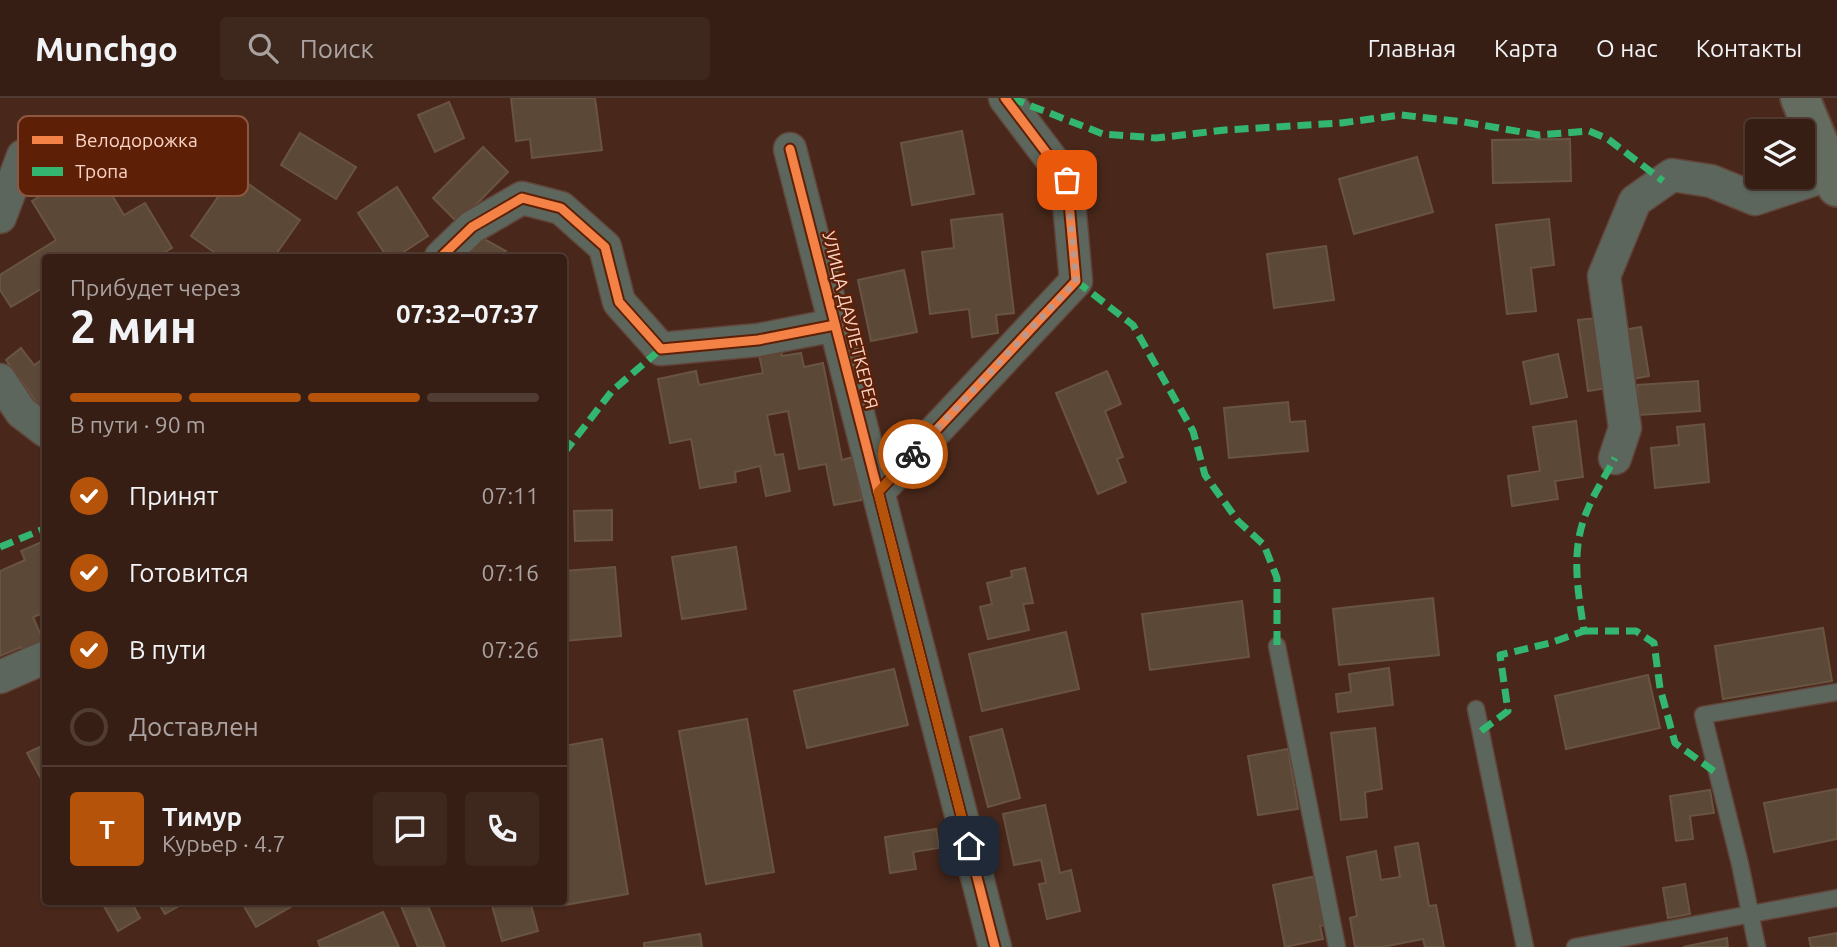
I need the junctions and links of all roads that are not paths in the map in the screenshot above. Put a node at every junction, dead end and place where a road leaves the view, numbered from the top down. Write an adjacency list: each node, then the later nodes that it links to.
1 (1005, 98): 12 (street)
2 (1800, 98): 5 (main road)
3 (790, 149): 8 (street, УЛИЦА ДАУЛЕТКЕРЕЯ)
4 (18, 169): 6 (street)
5 (1834, 180): 11 (street)
6 (0, 217)
7 (445, 254): 8 (street)
8 (835, 325): 12 (street, УЛИЦА ДАУЛЕТКЕРЕЯ)
9 (0, 380): 10 (street)
10 (42, 428)
11 (1615, 458)
12 (878, 492): 20 (street, УЛИЦА ДАУЛЕТКЕРЕЯ)
13 (1277, 646): 21 (lane)
14 (42, 659): 15 (street)
15 (0, 677)
16 (1837, 692): 19 (lane)
17 (1476, 709): 22 (lane)
18 (1837, 898): 19 (lane)
19 (1751, 914): 23 (lane); 24 (lane)
20 (995, 947)
21 (1337, 947)
22 (1525, 947)
23 (1575, 947)
24 (1758, 947)

